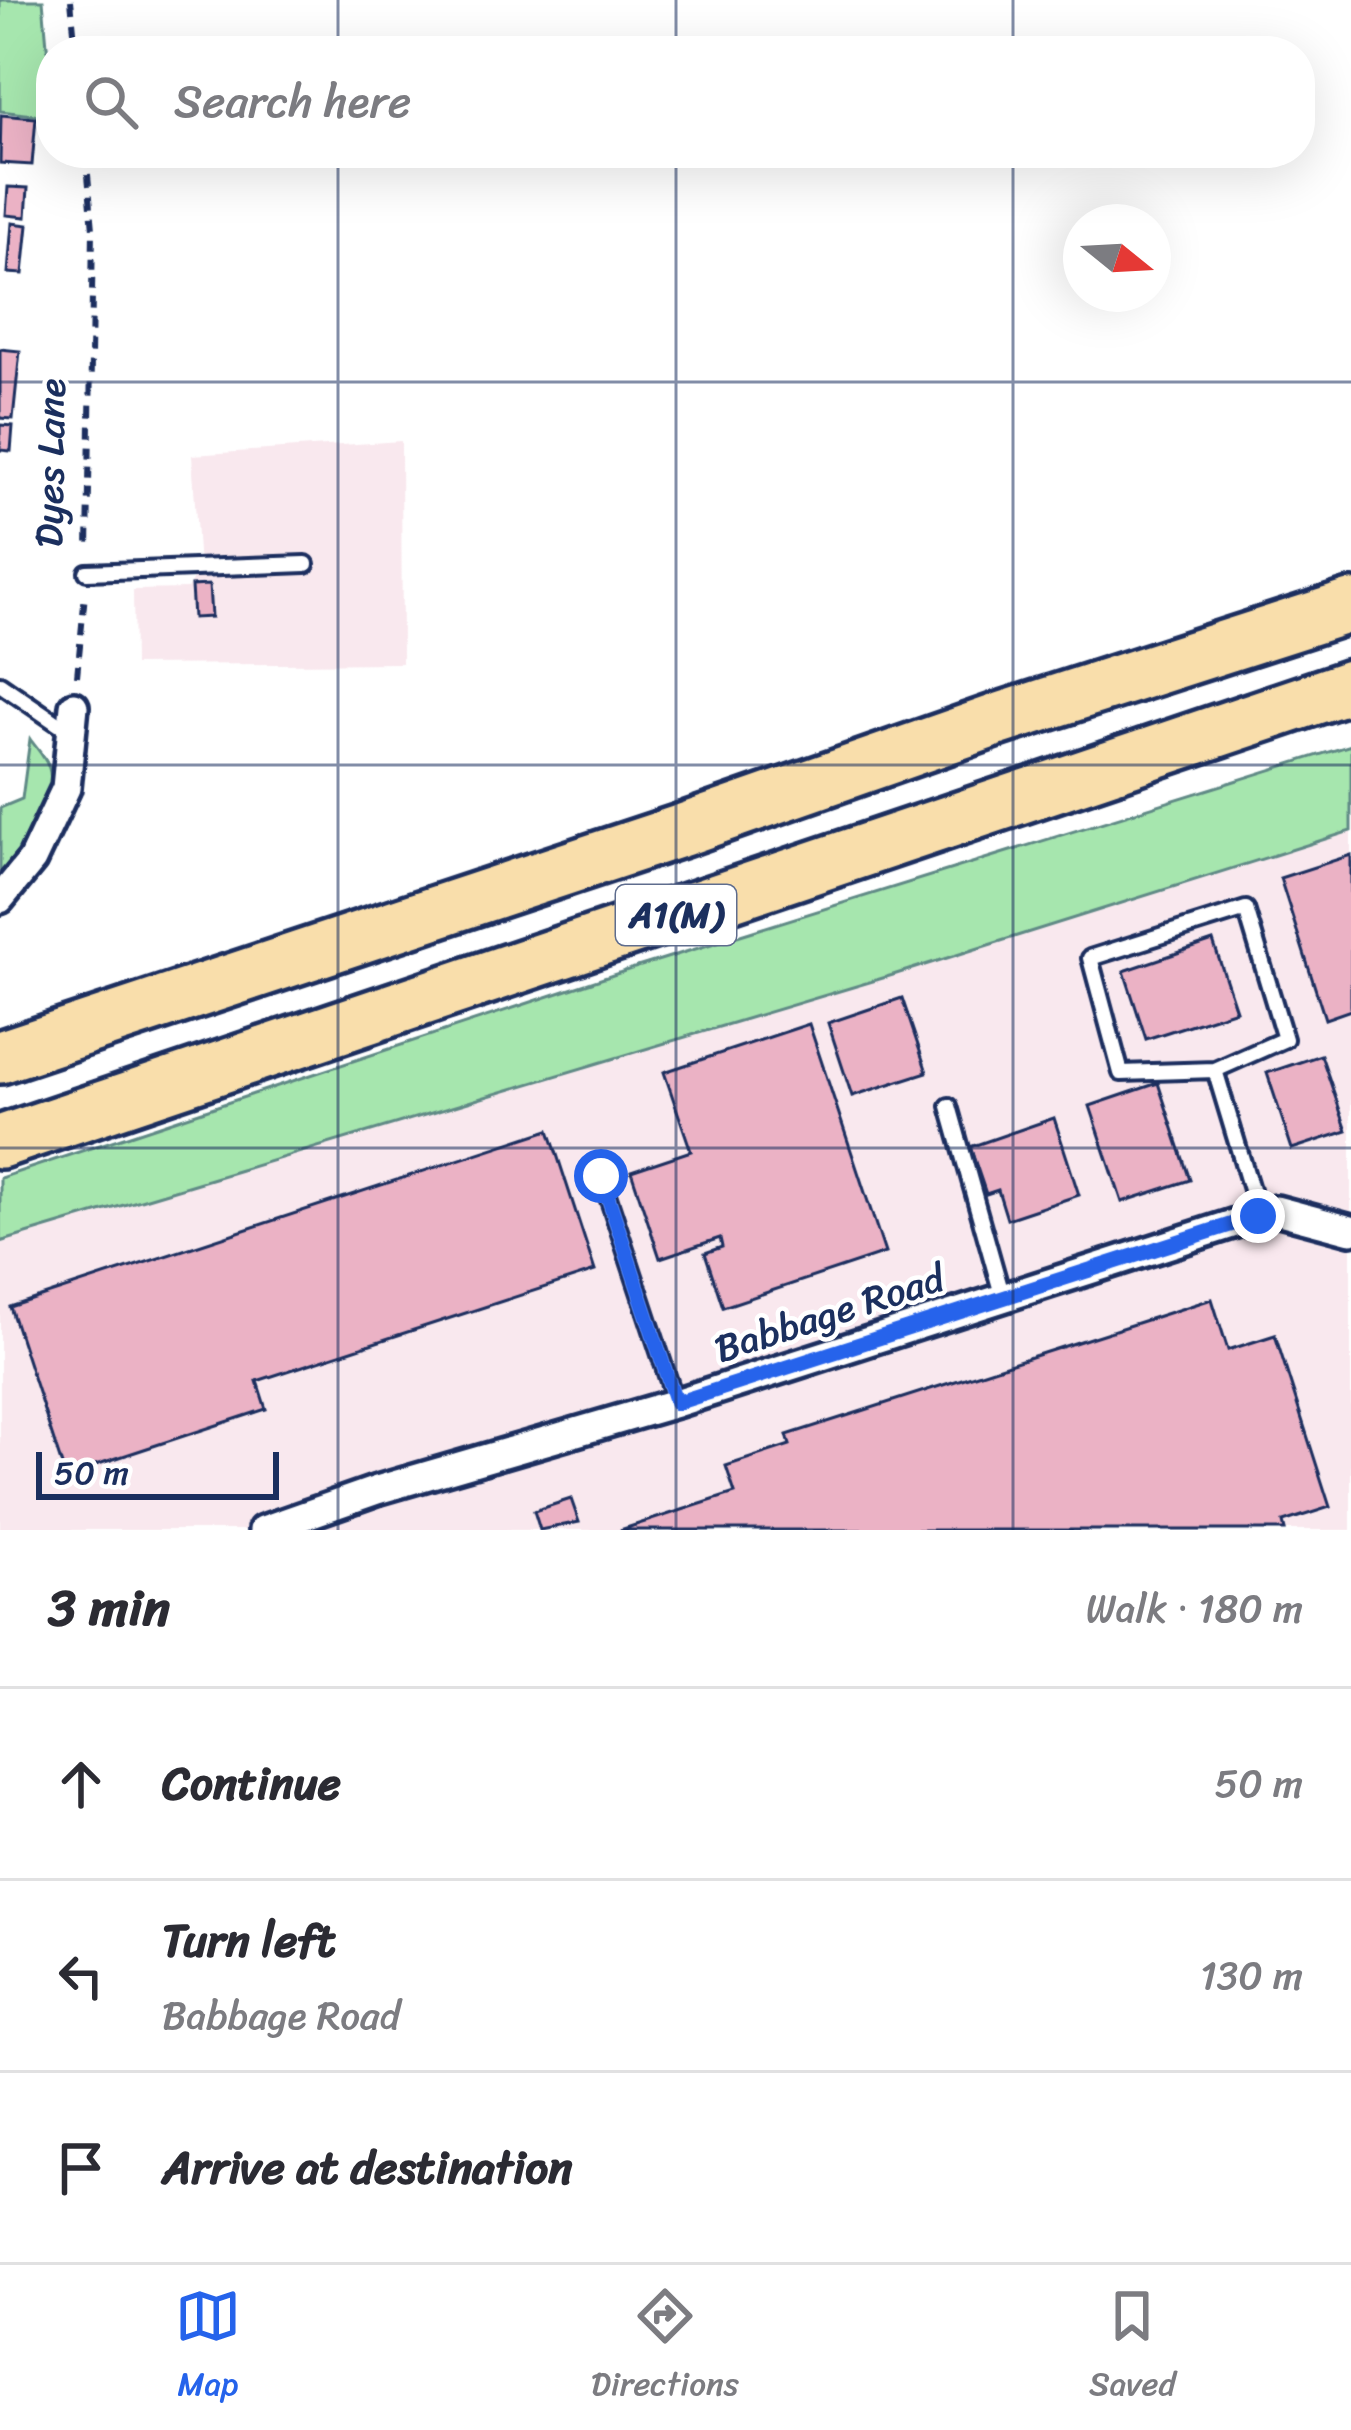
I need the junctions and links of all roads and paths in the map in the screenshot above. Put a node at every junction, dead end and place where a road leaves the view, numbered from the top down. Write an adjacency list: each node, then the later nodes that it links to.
1 (71, 0): 2 (path)
2 (75, 36)
3 (87, 168): 5 (path, Dyes Lane)
4 (306, 564): 5 (lane)
5 (87, 572): 9 (path, Dyes Lane)
6 (1351, 606): 11 (highway, A1(M))
7 (0, 684): 9 (lane)
8 (1351, 686): 14 (highway, A1(M))
9 (73, 719): 10 (street)
10 (0, 899)
11 (0, 1057)
12 (1215, 1070): 12 (lane); 16 (lane)
13 (949, 1106): 18 (lane)
14 (0, 1142)
15 (601, 1176): 19 (lane)
16 (1258, 1216): 17 (street, Babbage Road); 18 (street, Babbage Road)
17 (1347, 1222)
18 (1004, 1298): 19 (street, Babbage Road)
19 (676, 1403): 20 (street, Babbage Road)
20 (263, 1530)

